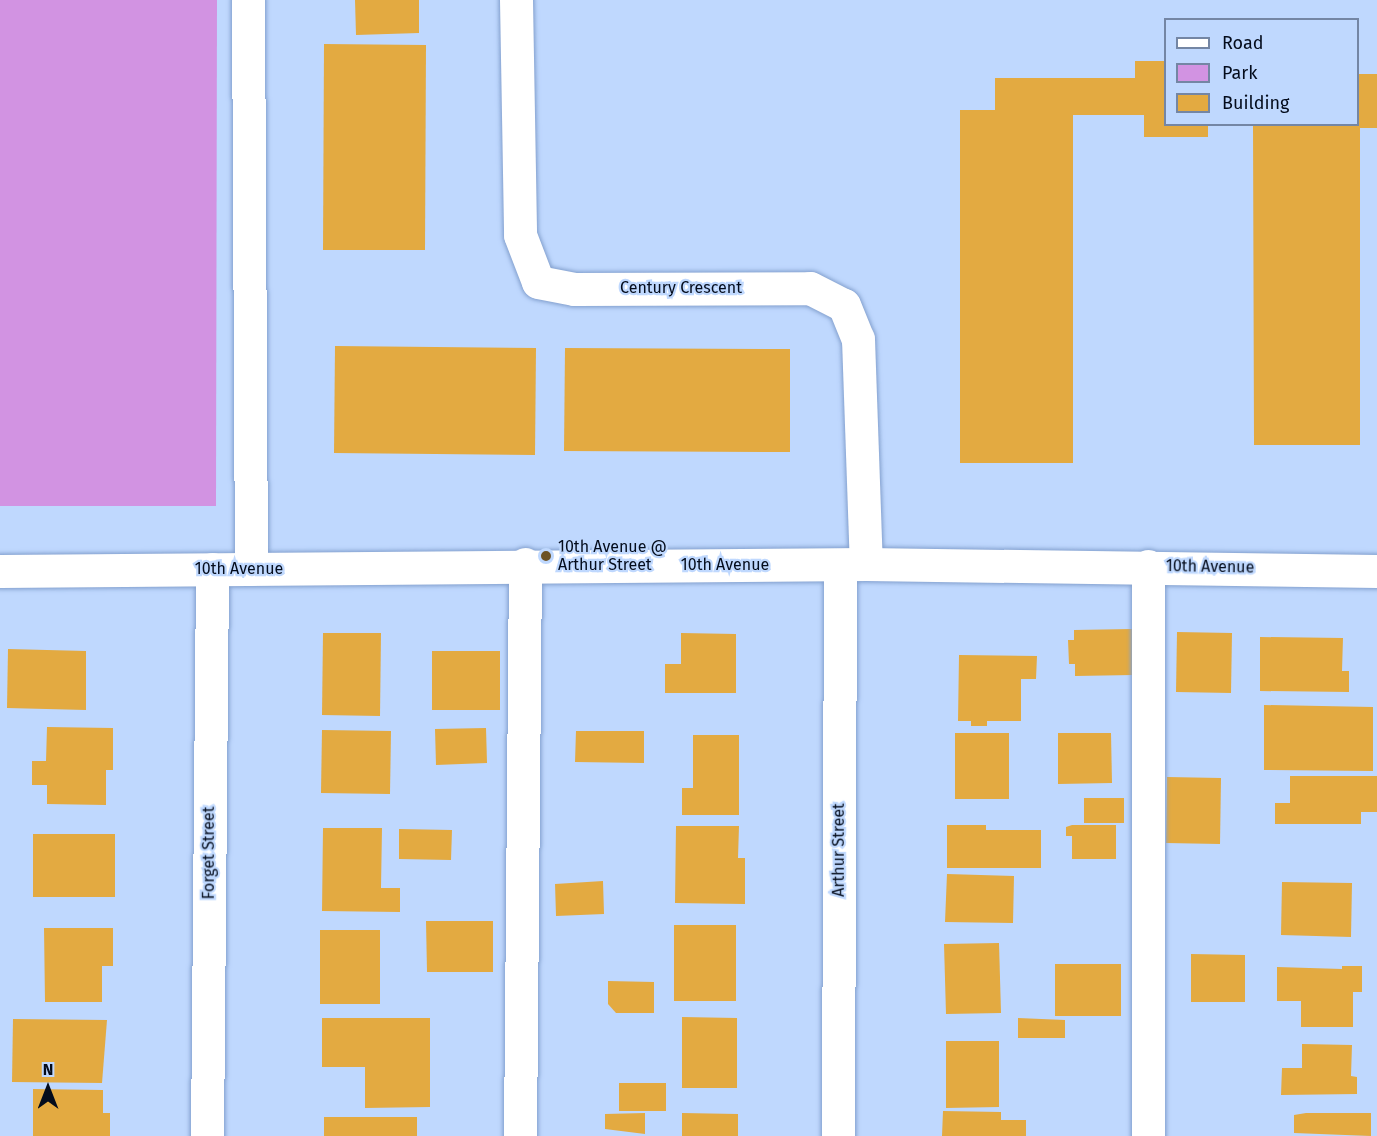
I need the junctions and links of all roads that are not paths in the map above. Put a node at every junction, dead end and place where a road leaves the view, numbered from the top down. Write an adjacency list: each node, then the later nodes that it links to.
1 (248, 0): 7 (street)
2 (516, 0): 4 (street, Century Crescent)
3 (525, 564): 4 (street, 10th Avenue); 7 (street, 10th Avenue); 11 (street)
4 (853, 565): 5 (street, 10th Avenue); 12 (street, Arthur Street)
5 (1148, 566): 9 (street, 10th Avenue); 13 (street)
6 (212, 569): 7 (street, 10th Avenue); 8 (street, 10th Avenue); 10 (street, Forget Street)
7 (251, 569)
8 (0, 571)
9 (1377, 571)
10 (207, 1136)
11 (520, 1136)
12 (838, 1136)
13 (1148, 1136)

